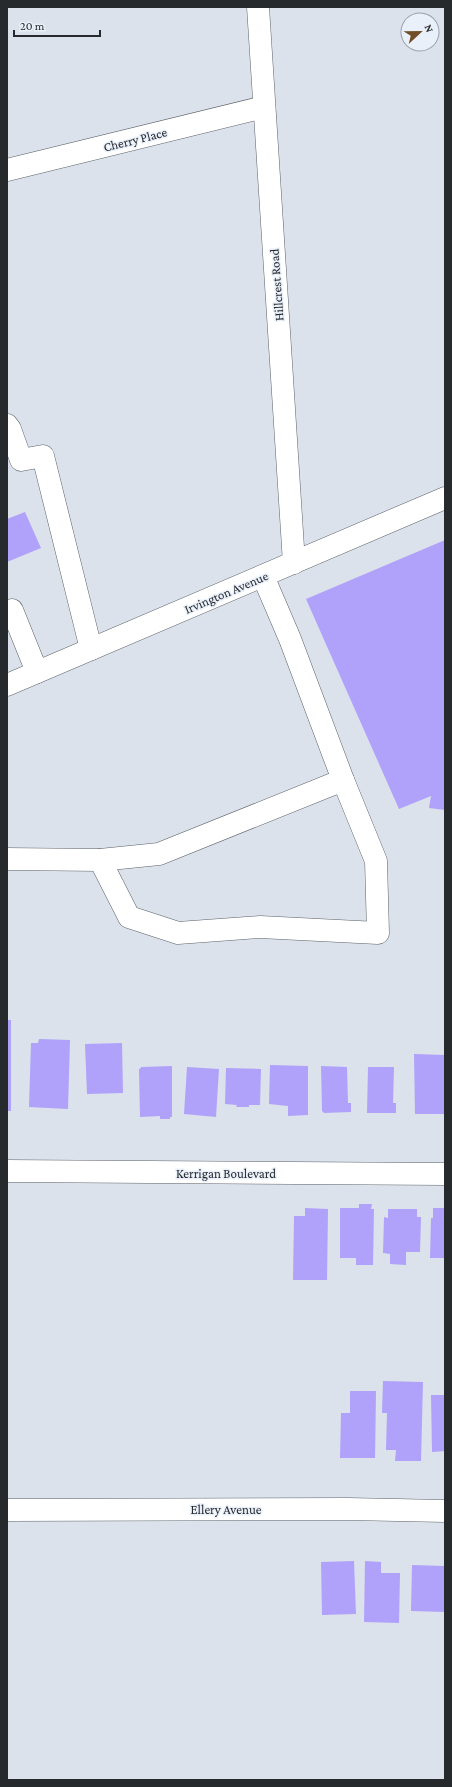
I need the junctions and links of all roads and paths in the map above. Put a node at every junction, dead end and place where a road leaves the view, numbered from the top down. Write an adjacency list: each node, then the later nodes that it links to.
1 (258, 7): 2 (street, Hillcrest Road)
2 (264, 107): 3 (street, Cherry Place); 6 (street, Hillcrest Road)
3 (7, 170)
4 (7, 425): 9 (street)
5 (445, 498): 6 (street, Irvington Avenue)
6 (294, 563): 7 (street, Irvington Avenue)
7 (263, 576): 9 (street, Irvington Avenue); 12 (street)
8 (7, 612): 10 (street)
9 (90, 649): 10 (street, Irvington Avenue)
10 (37, 672): 11 (street, Irvington Avenue)
11 (7, 684)
12 (343, 780): 14 (street); 14 (street)
13 (7, 859): 14 (street)
14 (100, 860)
15 (7, 1172): 16 (street, Kerrigan Boulevard)
16 (445, 1174)
17 (7, 1510): 18 (street, Ellery Avenue)
18 (445, 1511)

